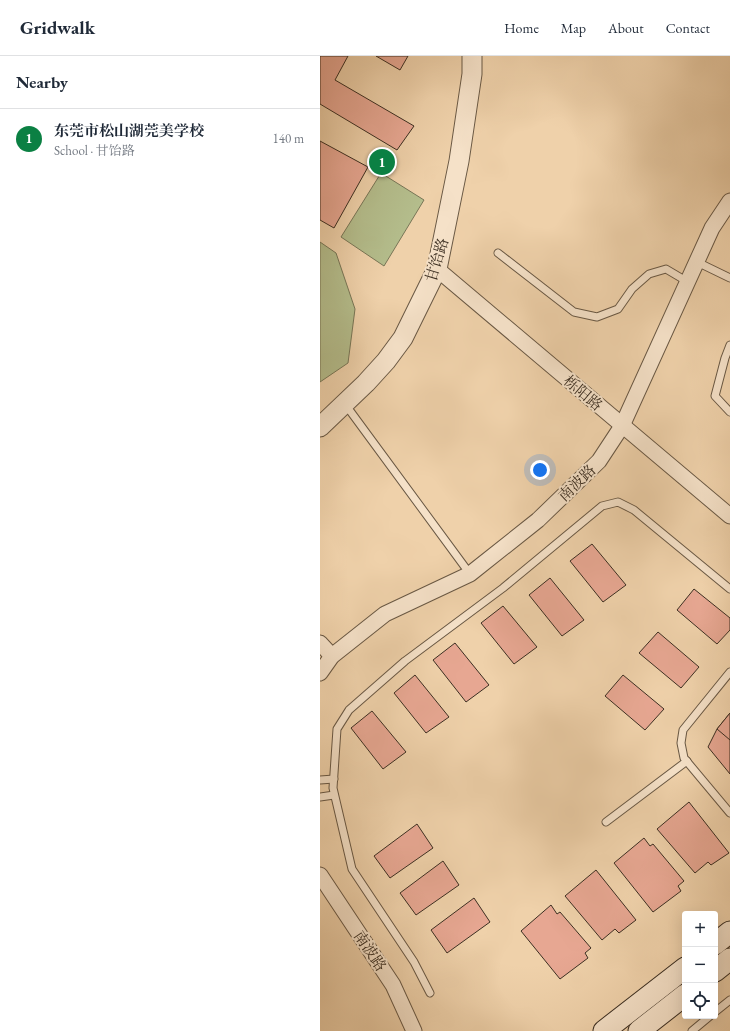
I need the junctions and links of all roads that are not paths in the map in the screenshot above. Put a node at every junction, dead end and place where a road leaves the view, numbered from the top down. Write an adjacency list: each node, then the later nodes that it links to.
1 (472, 56): 5 (street, 甘饴路)
2 (730, 201): 4 (street, 南波路)
3 (498, 253): 7 (lane)
4 (696, 262): 6 (lane); 7 (street, 南波路)
5 (437, 269): 9 (street, 甘饴路); 11 (street, 栎阳路)
6 (730, 278)
7 (688, 282): 11 (street, 南波路)
8 (730, 345): 10 (lane)
9 (345, 404): 12 (street, 甘饴路); 14 (lane)
10 (730, 412)
11 (622, 426): 13 (street, 栎阳路); 14 (street, 南波路)
12 (320, 427)
13 (730, 516)
14 (470, 574): 17 (street, 南波路)
15 (730, 589): 21 (lane)
16 (320, 643): 17 (street)
17 (332, 656): 19 (street, 南波路)
18 (730, 672): 20 (lane)
19 (320, 673)
20 (687, 761): 25 (lane); 26 (lane)
21 (334, 779): 22 (lane); 23 (lane)
22 (320, 780)
23 (334, 795): 24 (lane); 33 (lane)
24 (320, 797)
25 (730, 813)
26 (606, 822)
27 (320, 875): 38 (street, 南波路)
28 (730, 932): 29 (main road)
29 (718, 942)
30 (730, 959): 31 (main road)
31 (718, 969)
32 (682, 970): 39 (main road)
33 (430, 993)
34 (682, 997): 40 (main road)
35 (730, 1000): 36 (lane)
36 (718, 1010)
37 (706, 1019): 41 (lane)
38 (414, 1031)
39 (604, 1031)
40 (639, 1031)
41 (692, 1031)

